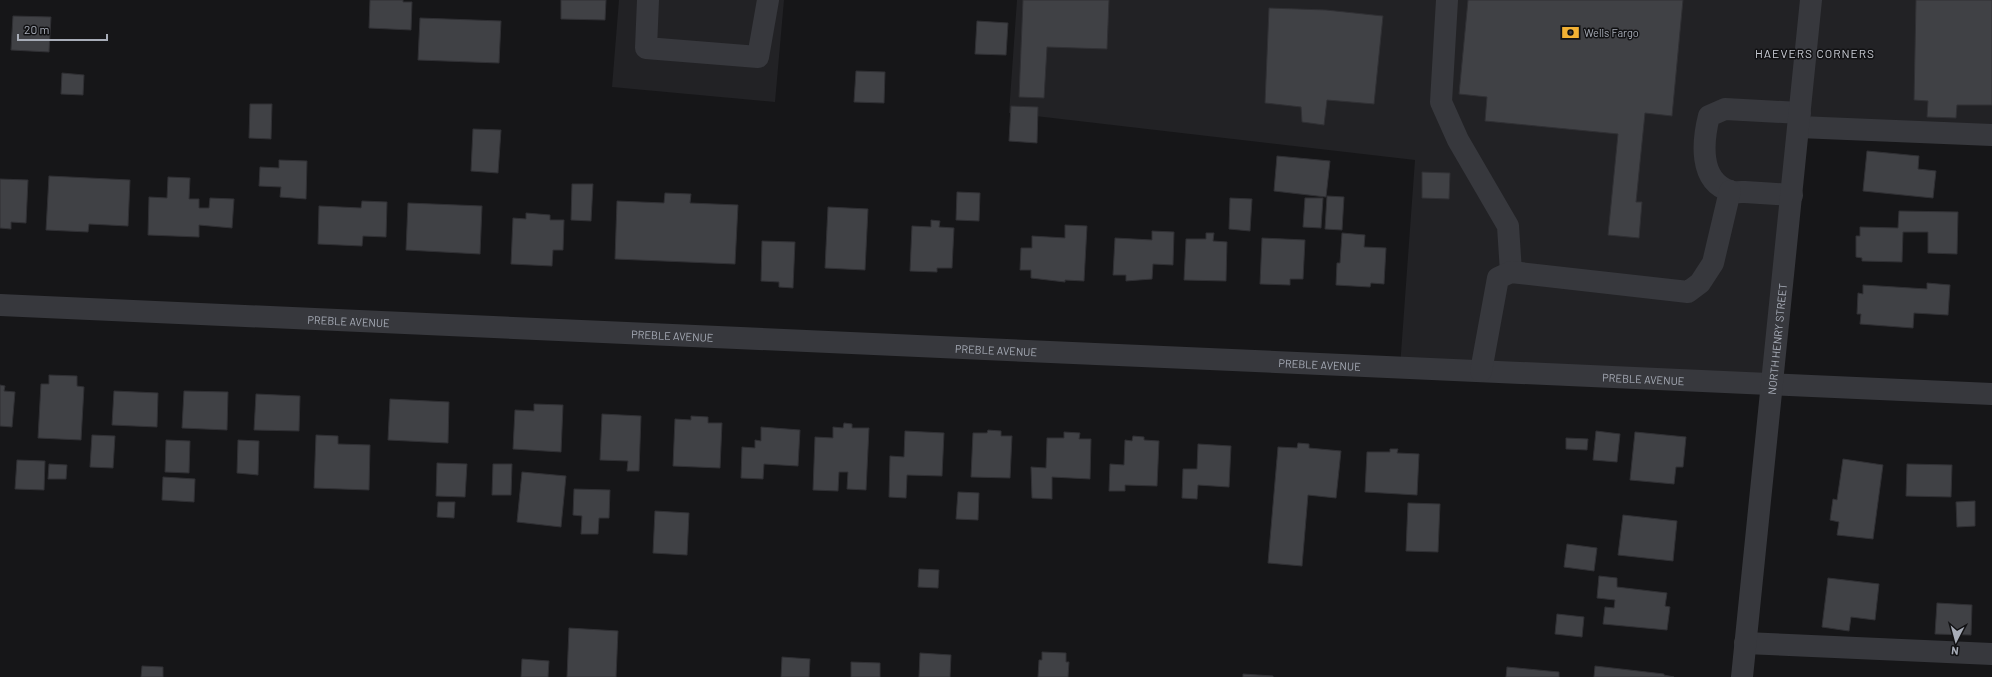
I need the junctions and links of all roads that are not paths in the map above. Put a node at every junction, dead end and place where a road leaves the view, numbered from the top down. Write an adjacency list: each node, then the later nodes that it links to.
1 (648, 0): 2 (street)
2 (768, 0)
3 (1447, 0): 9 (street)
4 (1811, 0): 5 (street, NORTH HENRY STREET)
5 (1799, 120): 6 (street); 7 (street); 8 (street, NORTH HENRY STREET)
6 (1992, 135)
7 (1730, 191): 8 (street); 9 (street)
8 (1792, 195): 12 (street, NORTH HENRY STREET)
9 (1511, 272): 11 (street)
10 (0, 305): 11 (street, PREBLE AVENUE)
11 (1481, 371): 12 (street, PREBLE AVENUE)
12 (1772, 384): 13 (street, PREBLE AVENUE); 14 (street, NORTH HENRY STREET)
13 (1992, 394)
14 (1745, 643): 15 (street); 16 (street, NORTH HENRY STREET)
15 (1992, 654)
16 (1742, 677)

